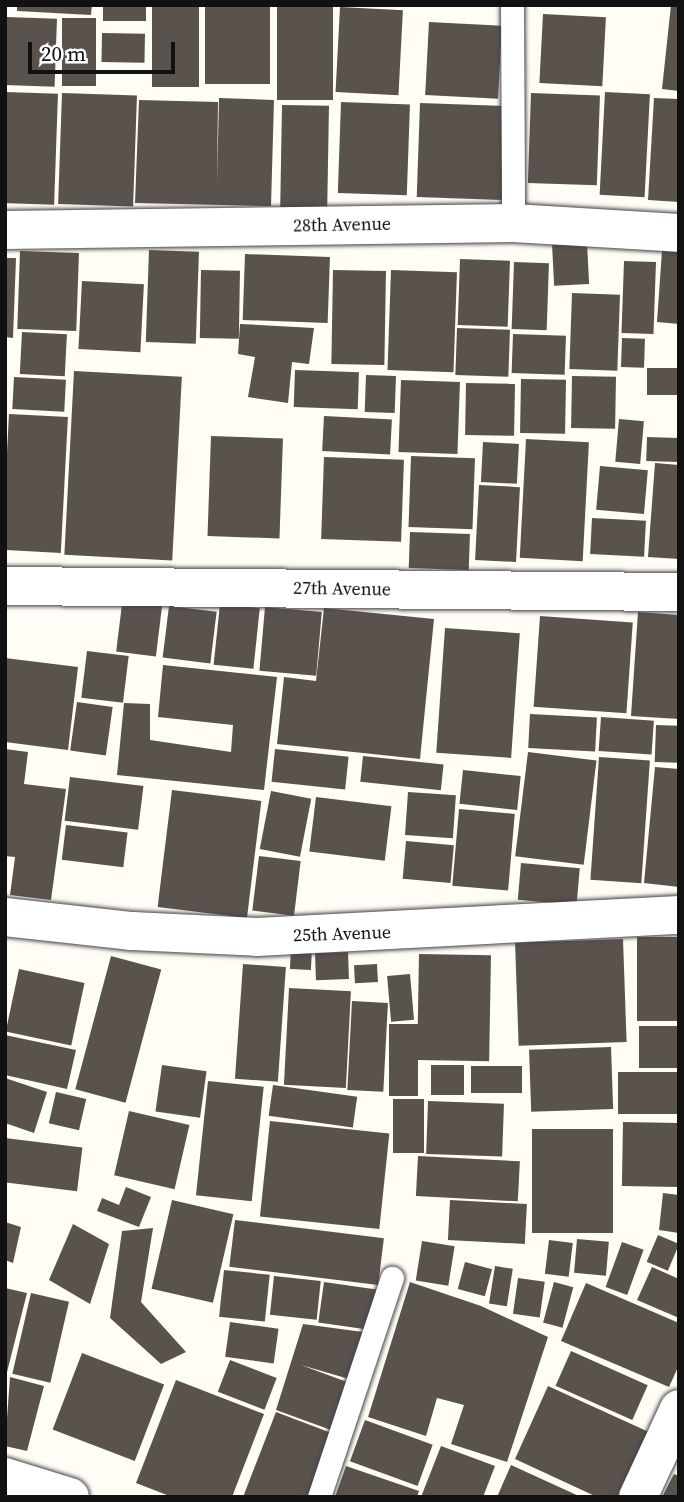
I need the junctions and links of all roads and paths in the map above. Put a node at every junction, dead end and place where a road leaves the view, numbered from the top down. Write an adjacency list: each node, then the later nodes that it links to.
1 (512, 5): 2 (lane)
2 (513, 223): 3 (street, 28th Avenue); 4 (street, 28th Avenue)
3 (5, 230)
4 (679, 233)
5 (5, 586): 6 (street, 27th Avenue)
6 (679, 592)
7 (679, 915): 8 (street, 25th Avenue)
8 (5, 917)
9 (391, 1278): 13 (lane)
10 (679, 1409): 14 (street)
11 (5, 1477): 12 (street)
12 (70, 1497)
13 (319, 1497)
14 (638, 1497)

